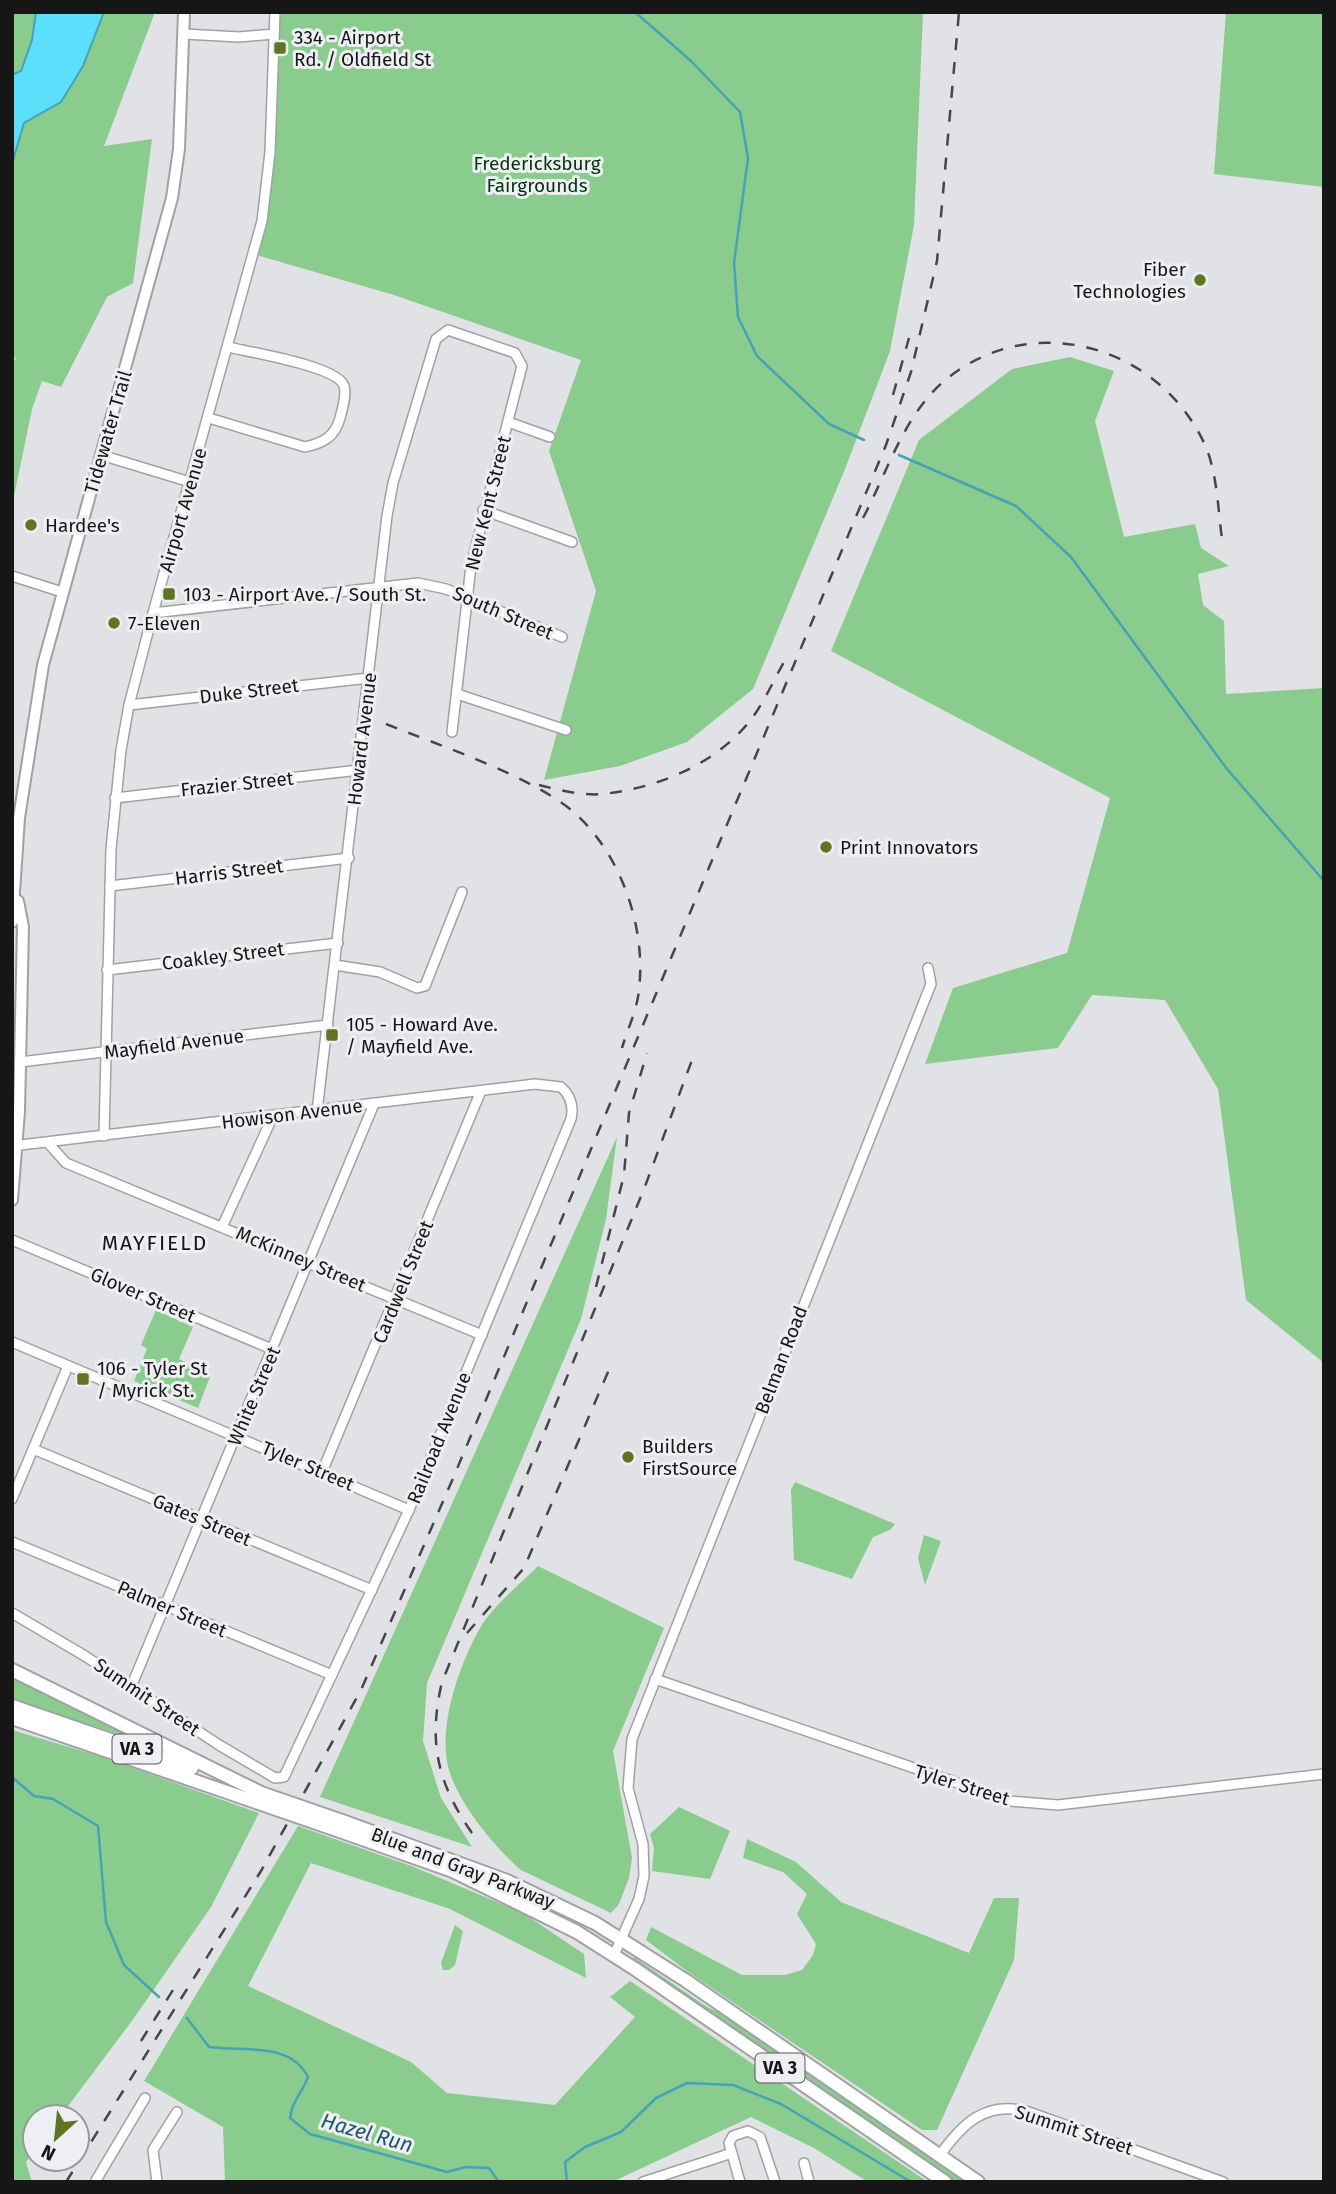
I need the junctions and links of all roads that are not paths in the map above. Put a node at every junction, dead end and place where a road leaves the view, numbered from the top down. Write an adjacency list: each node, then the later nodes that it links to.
1 (184, 12): 3 (main road, Tidewater Trail)
2 (275, 12): 4 (street, Airport Avenue)
3 (184, 34): 4 (street); 10 (main road, Tidewater Trail)
4 (274, 34): 5 (street, Airport Avenue)
5 (228, 347): 7 (street, Airport Avenue); 7 (street)
6 (426, 371): 8 (street, New Kent Street); 15 (street, Howard Avenue)
7 (209, 418): 11 (street, Airport Avenue)
8 (508, 422): 9 (street); 12 (street, New Kent Street)
9 (550, 437)
10 (101, 455): 11 (street); 16 (main road, Tidewater Trail)
11 (190, 482): 18 (street, Airport Avenue)
12 (484, 510): 13 (street); 17 (street, New Kent Street)
13 (572, 542)
14 (12, 576): 16 (street)
15 (380, 585): 17 (street, South Street); 18 (street, South Street); 20 (street, Howard Avenue)
16 (62, 592): 27 (main road, Tidewater Trail)
17 (467, 597): 19 (street, South Street); 21 (street, New Kent Street)
18 (153, 613): 22 (street, Airport Avenue)
19 (562, 637)
20 (369, 678): 22 (street, Duke Street); 25 (street, Howard Avenue)
21 (457, 694): 23 (street); 24 (street, New Kent Street)
22 (129, 705): 26 (street, Airport Avenue)
23 (566, 730)
24 (452, 732)
25 (359, 770): 26 (street, Frazier Street); 28 (street, Howard Avenue)
26 (115, 799): 29 (street, Airport Avenue)
27 (16, 808): 30 (main road, Tidewater Trail)
28 (349, 858): 29 (street, Harris Street); 33 (street, Howard Avenue)
29 (110, 886): 36 (street, Airport Avenue)
30 (16, 891): 32 (main road); 39 (main road)
31 (462, 892): 34 (street)
32 (12, 922)
33 (338, 943): 34 (street, Howard Avenue); 36 (street, Coakley Street)
34 (335, 965): 37 (street, Howard Avenue)
35 (928, 968): 69 (street, Belman Road)
36 (107, 970): 38 (street, Airport Avenue)
37 (328, 1025): 38 (street, Mayfield Avenue); 43 (street, Howard Avenue)
38 (106, 1052): 39 (street, Mayfield Avenue); 45 (street, Airport Avenue)
39 (20, 1062): 47 (main road)
40 (481, 1091): 41 (street, Howison Avenue); 42 (street, Howison Avenue); 52 (street, Cardwell Street)
41 (566, 1091): 53 (street, Railroad Avenue)
42 (374, 1104): 43 (street, Howison Avenue); 51 (street, White Street)
43 (317, 1111): 44 (street, Howison Avenue)
44 (273, 1116): 45 (street, Howison Avenue); 49 (street)
45 (104, 1136): 46 (street, Howison Avenue)
46 (48, 1144): 47 (street, Howison Avenue); 49 (street, McKinney Street)
47 (14, 1145): 48 (main road)
48 (12, 1200)
49 (222, 1227): 51 (street, McKinney Street)
50 (12, 1240): 55 (street, Glover Street)
51 (309, 1263): 52 (street, McKinney Street); 55 (street, White Street)
52 (396, 1299): 53 (street, McKinney Street); 59 (street, Cardwell Street)
53 (482, 1335): 61 (street, Railroad Avenue)
54 (12, 1342): 56 (street, Tyler Street)
55 (274, 1350): 57 (street, White Street)
56 (68, 1366): 57 (street, Tyler Street); 58 (street)
57 (237, 1437): 59 (street, Tyler Street); 62 (street, White Street)
58 (33, 1449): 60 (street); 62 (street, Gates Street)
59 (322, 1472): 61 (street, Tyler Street)
60 (12, 1499)
61 (410, 1510): 64 (street, Railroad Avenue)
62 (203, 1521): 64 (street, Gates Street); 65 (street, White Street)
63 (12, 1542): 65 (street, Palmer Street)
64 (372, 1590): 68 (street, Railroad Avenue)
65 (167, 1606): 68 (street, Palmer Street); 70 (street, White Street)
66 (12, 1613): 70 (street, Summit Street)
67 (12, 1670): 75 (highway)
68 (332, 1675): 74 (street, Railroad Avenue)
69 (655, 1679): 73 (street, Tyler Street); 77 (street, Belman Road)
70 (131, 1687): 74 (street, Summit Street)
71 (12, 1706): 75 (highway, Blue and Gray Parkway / VA 3)
72 (12, 1718): 75 (highway, Blue and Gray Parkway / VA 3)
73 (1324, 1774)
74 (282, 1778)
75 (259, 1798): 76 (highway, Blue and Gray Parkway / VA 3, bridge)
76 (339, 1826): 77 (highway, Blue and Gray Parkway / VA 3); 78 (highway, Blue and Gray Parkway / VA 3)
77 (622, 1939): 78 (street, Belman Road); 82 (highway, Blue and Gray Parkway / VA 3)
78 (614, 1955): 91 (highway, Blue and Gray Parkway / VA 3)
79 (145, 2098): 85 (street)
80 (177, 2112): 86 (street)
81 (732, 2153): 84 (street); 88 (street); 89 (street)
82 (940, 2155): 92 (highway, Blue and Gray Parkway / VA 3); 93 (street, Summit Street)
83 (804, 2163): 90 (street)
84 (664, 2177): 87 (street)
85 (95, 2182)
86 (157, 2182)
87 (643, 2182)
88 (740, 2182)
89 (775, 2182)
90 (809, 2182)
91 (945, 2182)
92 (978, 2182)
93 (1223, 2182)

